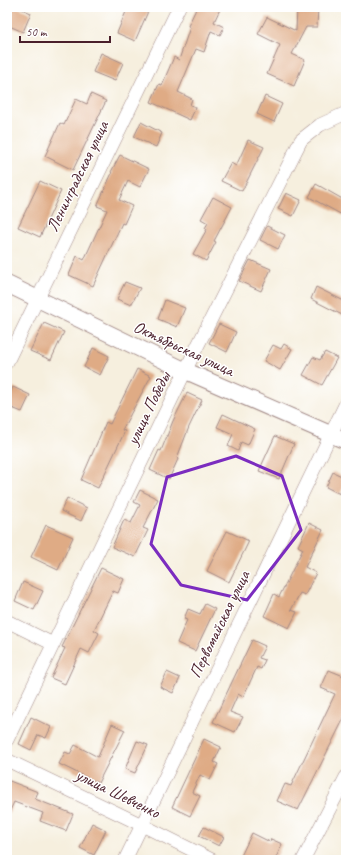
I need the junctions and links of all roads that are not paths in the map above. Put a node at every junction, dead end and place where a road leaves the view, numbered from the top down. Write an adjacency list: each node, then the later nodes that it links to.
1 (179, 7): 4 (street, Ленинградская улица)
2 (346, 113): 6 (street, улица Победы)
3 (7, 284): 4 (main road, Октябрьская улица)
4 (38, 299): 5 (street, Ленинградская улица); 6 (main road, Октябрьская улица)
5 (7, 362)
6 (186, 371): 8 (main road, Октябрьская улица); 11 (street, улица Победы)
7 (346, 403): 8 (street, Первомайская улица)
8 (330, 435): 9 (main road, Октябрьская улица); 15 (street, Первомайская улица)
9 (346, 441)
10 (7, 621): 11 (street)
11 (53, 644): 12 (street, улица Победы)
12 (7, 740)
13 (7, 760): 15 (street, улица Шевченко)
14 (346, 777): 18 (street)
15 (142, 825): 16 (street, Первомайская улица); 17 (street, улица Шевченко)
16 (125, 860)
17 (212, 860)
18 (303, 860)

